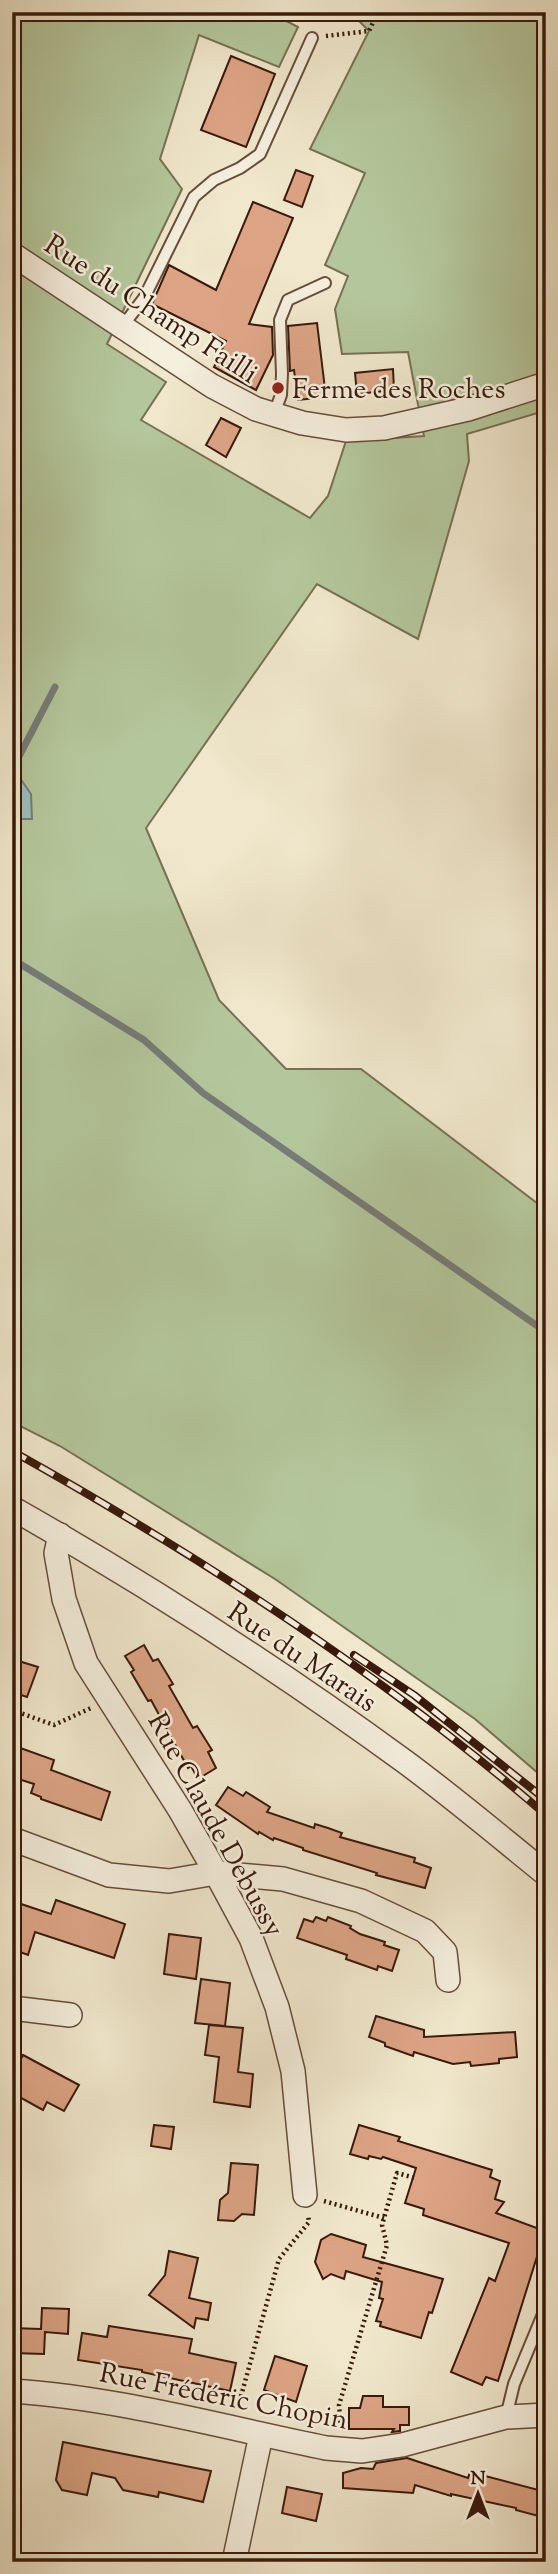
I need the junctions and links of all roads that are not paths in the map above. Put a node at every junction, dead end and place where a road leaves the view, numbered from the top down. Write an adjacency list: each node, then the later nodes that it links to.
1 (312, 38): 4 (lane)
2 (12, 254): 4 (street, Rue du Champ Failli)
3 (325, 283): 6 (lane)
4 (122, 327): 6 (street, Rue du Champ Failli)
5 (546, 384): 6 (street, Rue du Champ Failli)
6 (274, 414)
7 (12, 1508): 8 (street, Rue du Marais)
8 (60, 1535): 10 (street, Rue Claude Debussy); 11 (street, Rue du Marais)
9 (12, 1839): 10 (street)
10 (216, 1873): 12 (street); 15 (street, Rue Claude Debussy)
11 (546, 1874)
12 (447, 1980)
13 (12, 2008): 14 (street)
14 (71, 2015)
15 (305, 2195)
16 (546, 2307): 19 (lane)
17 (12, 2391): 20 (street, Rue Frédéric Chopin)
18 (546, 2415): 19 (street, Rue Frédéric Chopin)
19 (506, 2417): 20 (street, Rue Frédéric Chopin)
20 (261, 2435): 21 (street)
21 (234, 2562)

